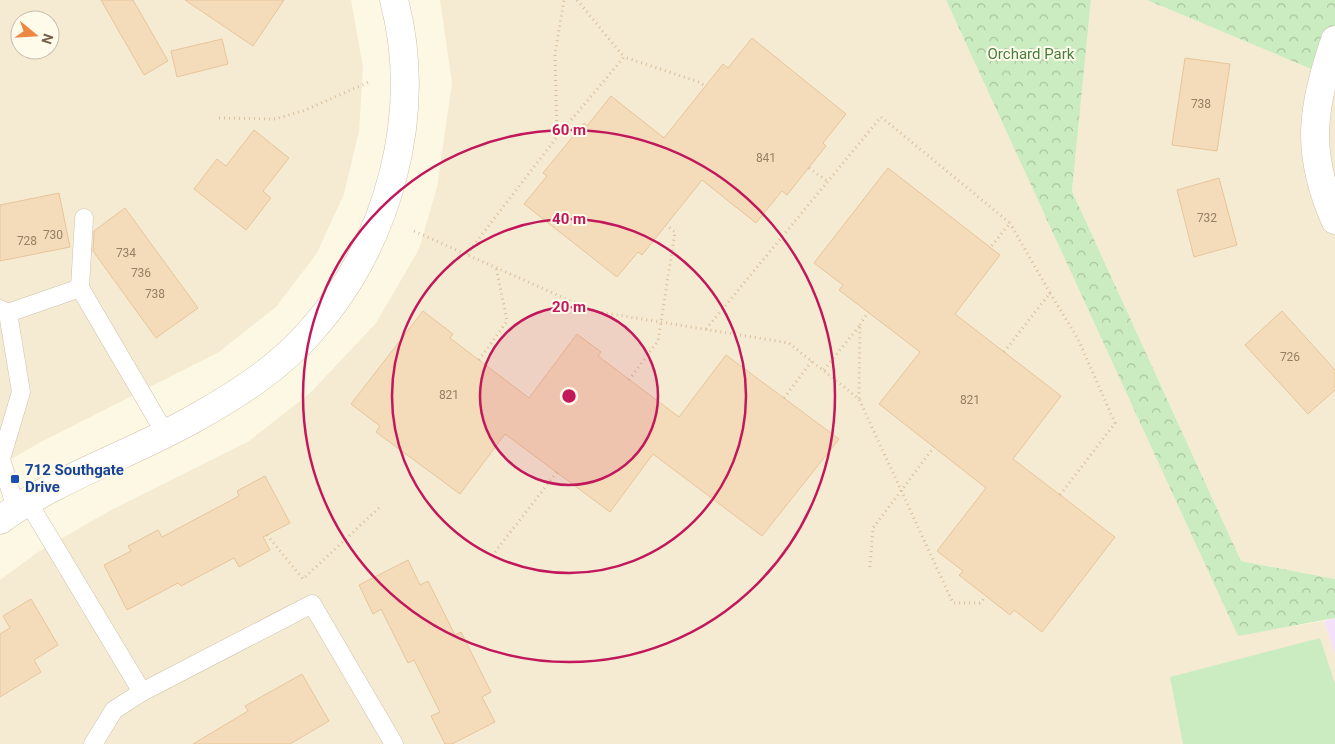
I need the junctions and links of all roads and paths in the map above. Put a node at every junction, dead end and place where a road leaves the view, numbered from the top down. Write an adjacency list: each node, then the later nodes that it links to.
1 (394, 0): 34 (street)
2 (564, 0): 9 (path)
3 (577, 0): 5 (path)
4 (1335, 40): 13 (street)
5 (624, 57): 7 (path); 9 (path)
6 (369, 82): 8 (path)
7 (706, 87)
8 (219, 118)
9 (557, 137): 18 (path)
10 (809, 168): 11 (path)
11 (827, 181): 14 (path); 26 (path)
12 (84, 218): 20 (lane)
13 (1335, 220)
14 (1010, 223): 17 (path); 21 (path)
15 (666, 224): 24 (path)
16 (414, 231): 18 (path)
17 (990, 248)
18 (467, 254): 19 (path)
19 (496, 267): 24 (path); 28 (path)
20 (80, 288): 22 (lane); 34 (lane)
21 (1050, 293): 27 (path); 38 (path)
22 (4, 311): 40 (lane)
23 (868, 312): 25 (path)
24 (660, 322): 26 (path); 31 (path)
25 (860, 324): 30 (path); 33 (path)
26 (706, 329): 29 (path)
27 (1004, 352)
28 (479, 360)
29 (812, 361): 30 (path); 32 (path)
30 (824, 370): 33 (path)
31 (629, 380)
32 (784, 398)
33 (859, 399): 37 (path)
34 (165, 433): 40 (street)
35 (934, 447): 37 (path)
36 (557, 472): 42 (path)
37 (901, 490): 43 (path); 44 (path)
38 (1060, 495)
39 (381, 506): 41 (path)
40 (15, 510): 45 (lane)
41 (267, 535)
42 (495, 552)
43 (870, 567)
44 (986, 596)
45 (142, 692): 46 (lane); 47 (lane)
46 (93, 744)
47 (394, 744)

